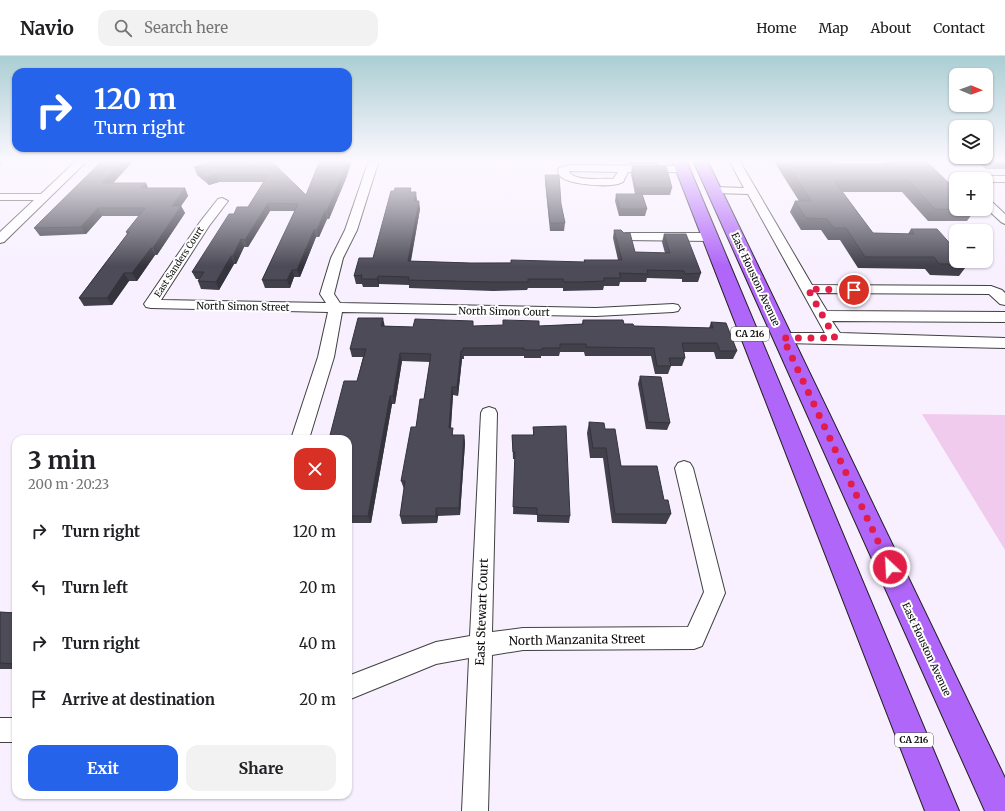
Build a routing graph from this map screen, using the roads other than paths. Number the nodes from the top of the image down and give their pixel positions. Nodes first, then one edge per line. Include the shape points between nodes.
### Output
1 (362, 195) edge
2 (698, 195) edge
3 (716, 195) edge
4 (753, 195) edge
5 (0, 197) edge
6 (45, 197) joint
7 (222, 201) dead end
8 (993, 209) edge
9 (1005, 220) edge
10 (626, 237) edge
11 (710, 237) junction
12 (0, 239) edge
13 (808, 289) junction
14 (1005, 301) edge
15 (151, 304) joint
16 (336, 307) junction
17 (673, 308) dead end
18 (823, 316) junction
19 (1005, 317) edge
20 (783, 338) junction
21 (835, 338) junction
22 (1005, 343) edge
23 (489, 413) dead end
24 (301, 435) edge
25 (684, 468) dead end
26 (481, 645) junction
27 (352, 686) edge
28 (0, 730) edge
29 (12, 730) edge
30 (475, 811) edge
31 (942, 811) edge
32 (1003, 811) edge

1 - 16 street via 351,230 337,258 326,294
2 - 11 main road, CA 216
3 - 20 main road, East Houston Avenue / CA 216
4 - 13 street
5 - 6 street
6 - 12 street
7 - 15 street, East Sanders Court
8 - 9 street
10 - 11 street
11 - 31 main road, CA 216
13 - 14 street via 991,290
13 - 18 street
15 - 16 street, North Simon Street
16 - 17 street, North Simon Court via 596,312
16 - 24 street via 326,357
18 - 19 street
18 - 21 street
20 - 21 street
20 - 32 main road, East Houston Avenue / CA 216
21 - 22 street
23 - 26 street, East Stewart Court
25 - 26 street, North Manzanita Street via 715,593 694,638 523,640
26 - 27 street, North Manzanita Street via 436,653
26 - 30 street, East Stewart Court
28 - 29 street

